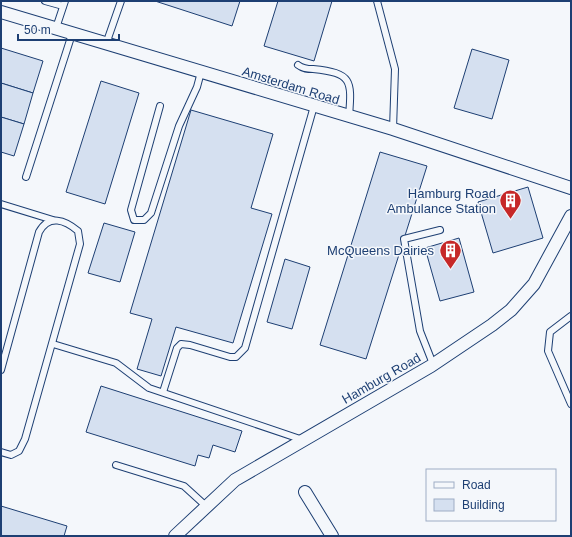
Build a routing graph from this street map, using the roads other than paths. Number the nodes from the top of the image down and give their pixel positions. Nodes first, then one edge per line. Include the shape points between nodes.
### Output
1 (45, 1) edge
2 (121, 1) edge
3 (377, 1) edge
4 (64, 4) edge
5 (1, 12) edge
6 (56, 28) junction
7 (72, 34) junction
8 (106, 44) junction
9 (298, 65) dead end
10 (200, 72) junction
11 (160, 106) dead end
12 (314, 106) junction
13 (349, 116) junction
14 (393, 129) junction
15 (26, 177) dead end
16 (571, 188) edge
17 (1, 204) edge
18 (571, 216) edge
19 (55, 220) junction
20 (440, 230) dead end
21 (571, 316) edge
22 (53, 344) junction
23 (433, 364) junction
24 (1, 370) edge
25 (163, 392) junction
26 (571, 404) edge
27 (303, 440) junction
28 (1, 452) edge
29 (116, 465) dead end
30 (306, 492) dead end
31 (206, 506) junction
32 (175, 536) edge
33 (332, 536) edge

1 - 4 lane
2 - 8 lane
3 - 14 lane via 395,69
4 - 6 lane
5 - 6 street, Amsterdam Road
6 - 7 street, Amsterdam Road
7 - 8 street, Amsterdam Road
7 - 15 lane
8 - 10 street, Amsterdam Road
9 - 13 lane via 305,69 334,71 348,80 351,88
10 - 11 lane via 197,87 179,126 151,212 144,220 134,220 131,210
10 - 12 street, Amsterdam Road
12 - 13 street, Amsterdam Road
12 - 25 lane via 244,348 236,357 230,357 181,344 177,348
13 - 14 street, Amsterdam Road
14 - 16 street, Amsterdam Road
17 - 19 lane
18 - 23 street, Hamburg Road via 534,284 520,300 492,325
19 - 22 lane via 70,224 78,231 80,244
19 - 24 lane via 48,222 39,232
20 - 23 lane via 404,239 420,331
21 - 26 lane via 550,332 548,351
22 - 25 lane via 116,363 149,388
22 - 28 lane via 25,439 19,451 11,454
23 - 27 street, Hamburg Road
25 - 27 lane
27 - 31 street, Hamburg Road via 235,480
29 - 31 lane via 184,486
30 - 33 street
31 - 32 street, Hamburg Road

